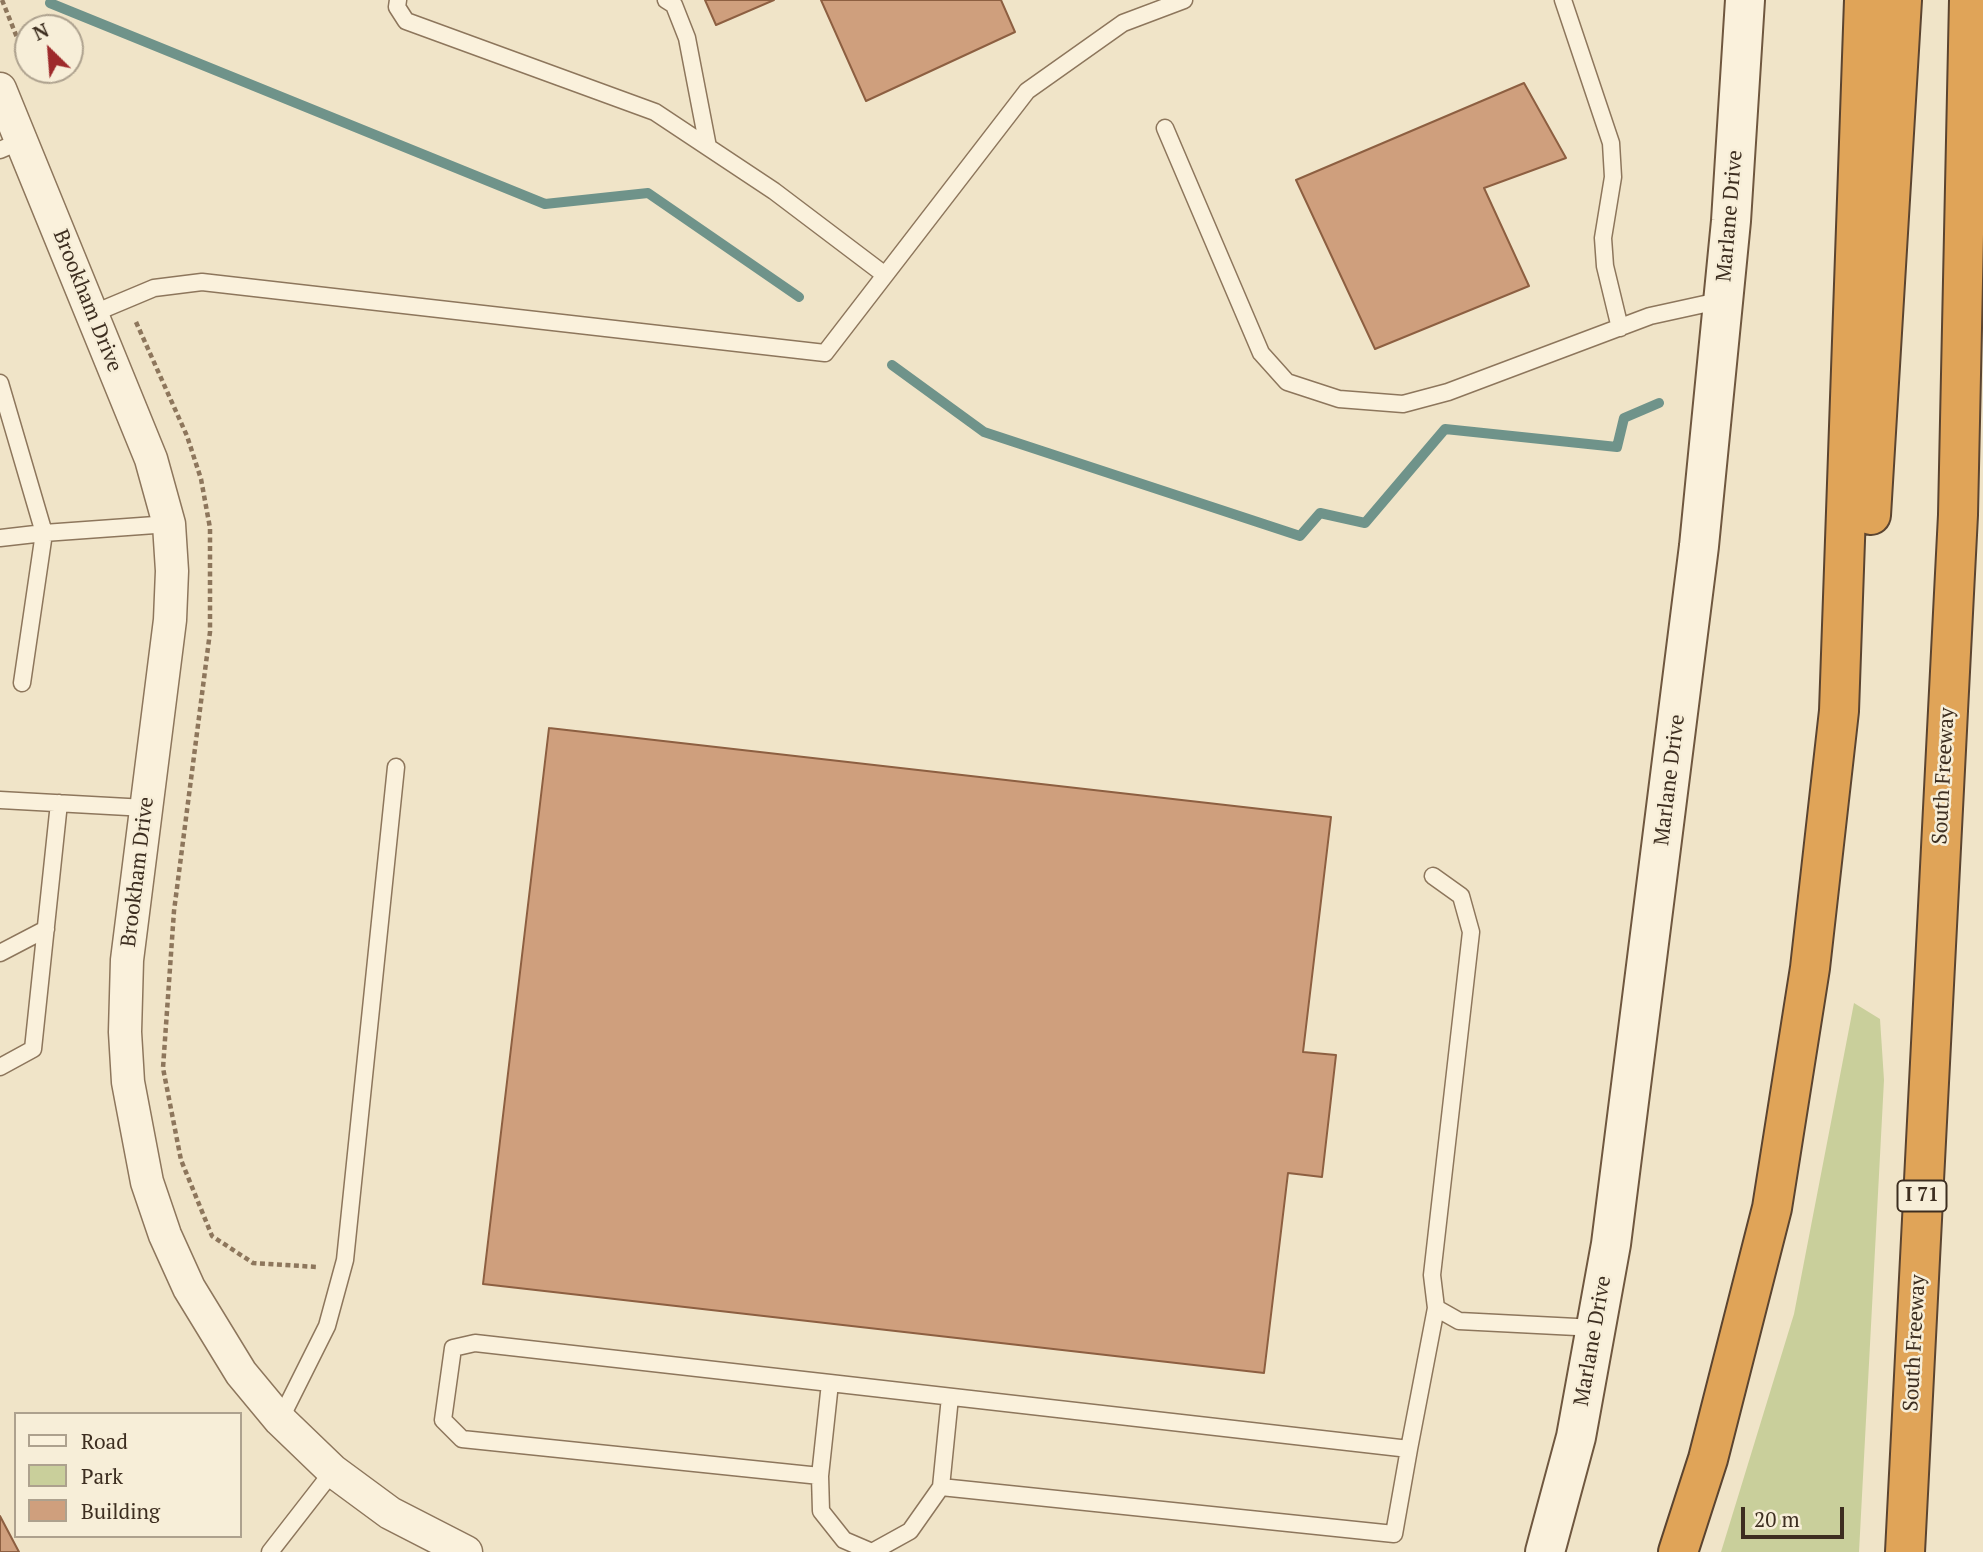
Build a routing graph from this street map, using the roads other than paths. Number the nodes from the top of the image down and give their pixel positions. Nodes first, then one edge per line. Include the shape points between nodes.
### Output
1 (398, 0) edge
2 (666, 0) edge
3 (1184, 0) edge
4 (1563, 0) edge
5 (1745, 0) edge
6 (1864, 0) edge
7 (1902, 0) edge
8 (1969, 0) edge
9 (0, 89) edge
10 (1165, 128) dead end
11 (11, 145) edge
12 (708, 147) junction
13 (885, 275) junction
14 (1723, 300) junction
15 (92, 314) junction
16 (1620, 328) junction
17 (0, 383) edge
18 (169, 524) junction
19 (44, 533) junction
20 (0, 538) edge
21 (22, 683) dead end
22 (1839, 711) junction
23 (396, 767) dead end
24 (0, 800) edge
25 (59, 803) junction
26 (146, 808) junction
27 (1433, 876) dead end
28 (46, 929) junction
29 (0, 953) edge
30 (0, 1067) edge
31 (1436, 1308) junction
32 (1596, 1328) junction
33 (830, 1383) junction
34 (950, 1397) junction
35 (280, 1420) junction
36 (1409, 1449) junction
37 (333, 1471) junction
38 (820, 1476) junction
39 (941, 1487) junction
40 (270, 1552) edge
41 (466, 1552) edge
42 (1545, 1552) edge
43 (1678, 1552) edge
44 (1905, 1552) edge

1 - 12 lane via 406,21 615,95 655,112
2 - 12 lane via 674,5 687,38
3 - 13 lane via 1124,23 1027,91
4 - 16 lane via 1611,143 1613,177 1604,238 1605,266
5 - 14 street, Marlane Drive
6 - 22 highway
7 - 22 highway via 1866,613
8 - 44 highway, South Freeway / I 71 via 1958,515
9 - 11 street, Brookham Drive
10 - 16 lane via 1261,353 1287,382 1339,399 1403,404
11 - 15 street, Brookham Drive
12 - 13 lane
13 - 15 lane via 825,353 202,282 154,288
14 - 16 lane via 1650,316
14 - 32 street, Marlane Drive via 1699,546 1611,1244
15 - 18 street, Brookham Drive via 151,458
17 - 19 lane
18 - 19 lane
18 - 26 street, Brookham Drive via 170,620
19 - 20 lane
19 - 21 lane
22 - 43 highway via 1810,968 1772,1208 1708,1459
23 - 35 lane via 345,1260 327,1326
24 - 25 lane
25 - 26 lane
25 - 28 lane
26 - 35 street, Brookham Drive via 127,960 125,1032 135,1128 165,1236 189,1288 241,1373
27 - 31 lane via 1461,896 1471,932 1432,1275
28 - 29 lane
28 - 30 lane via 33,1049
31 - 32 lane via 1459,1321
31 - 36 lane
32 - 42 street, Marlane Drive via 1576,1437
33 - 34 lane
33 - 38 lane
33 - 38 lane via 475,1343 453,1348 443,1420 462,1439
34 - 36 lane
34 - 39 lane
35 - 37 street, Brookham Drive
36 - 39 lane via 1394,1534
37 - 40 lane
37 - 41 street, Brookham Drive via 390,1513
38 - 39 lane via 821,1511 844,1539 873,1552 910,1531

